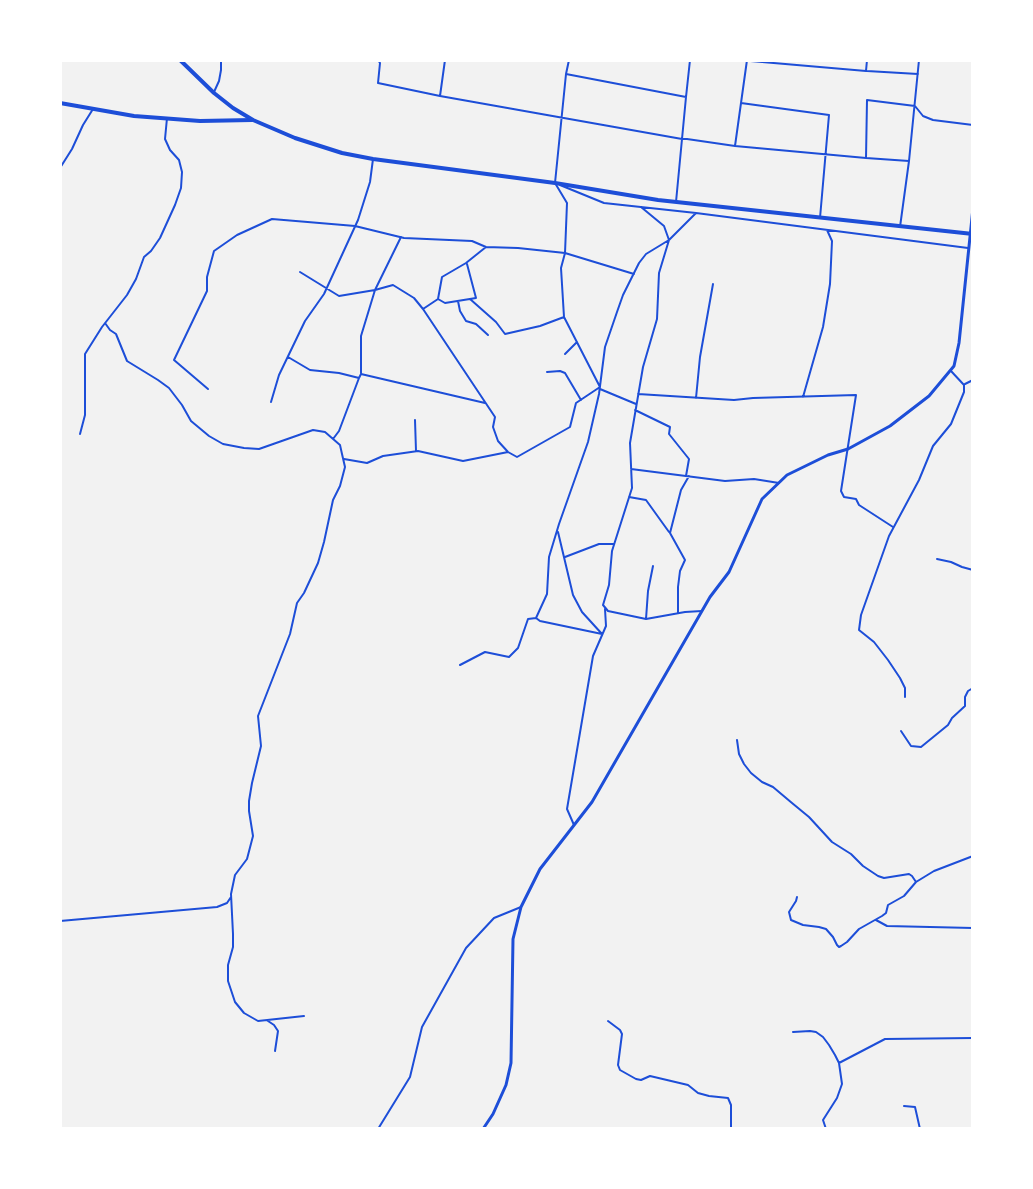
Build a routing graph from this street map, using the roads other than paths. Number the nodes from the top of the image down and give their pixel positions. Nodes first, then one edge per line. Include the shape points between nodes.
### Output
1 (180, 60) edge
2 (221, 60) edge
3 (378, 60) edge
4 (445, 60) edge
5 (569, 60) edge
6 (690, 60) edge
7 (739, 60) edge
8 (747, 60) edge
9 (867, 60) edge
10 (919, 60) edge
11 (866, 71) junction
12 (566, 74) junction
13 (918, 74) junction
14 (214, 93) junction
15 (440, 96) junction
16 (686, 97) junction
17 (60, 103) edge
18 (741, 103) junction
19 (915, 105) junction
20 (93, 109) junction
21 (561, 117) junction
22 (167, 118) junction
23 (253, 120) junction
24 (973, 124) edge
25 (682, 140) junction
26 (735, 146) junction
27 (826, 154) junction
28 (866, 158) junction
29 (374, 159) junction
30 (909, 160) junction
31 (60, 168) edge
32 (555, 183) junction
33 (676, 202) junction
34 (641, 207) junction
35 (973, 208) edge
36 (696, 213) junction
37 (820, 218) junction
38 (355, 226) junction
39 (900, 227) junction
40 (826, 229) junction
41 (972, 234) edge
42 (400, 237) junction
43 (669, 240) junction
44 (486, 247) junction
45 (970, 248) junction
46 (564, 253) junction
47 (466, 263) junction
48 (300, 272) dead end
49 (634, 274) junction
50 (712, 284) dead end
51 (327, 288) junction
52 (375, 290) junction
53 (438, 299) junction
54 (470, 299) junction
55 (458, 301) junction
56 (423, 309) junction
57 (564, 317) junction
58 (105, 323) junction
59 (488, 335) dead end
60 (577, 342) junction
61 (566, 354) dead end
62 (288, 357) junction
63 (950, 370) junction
64 (547, 372) dead end
65 (361, 374) junction
66 (359, 378) junction
67 (973, 380) edge
68 (964, 385) junction
69 (600, 388) junction
70 (208, 389) dead end
71 (638, 394) junction
72 (803, 397) junction
73 (696, 398) junction
74 (581, 400) junction
75 (271, 402) dead end
76 (485, 403) junction
77 (636, 404) junction
78 (635, 410) junction
79 (415, 420) dead end
80 (80, 434) dead end
81 (333, 439) junction
82 (848, 449) junction
83 (416, 451) junction
84 (508, 452) junction
85 (343, 459) junction
86 (631, 469) junction
87 (687, 476) junction
88 (779, 483) junction
89 (629, 497) junction
90 (893, 527) junction
91 (557, 529) junction
92 (670, 534) junction
93 (614, 544) junction
94 (565, 557) junction
95 (937, 559) dead end
96 (653, 566) dead end
97 (973, 570) edge
98 (605, 607) junction
99 (702, 611) junction
100 (678, 613) junction
101 (536, 618) junction
102 (646, 619) junction
103 (602, 634) junction
104 (460, 665) dead end
105 (973, 688) edge
106 (905, 697) dead end
107 (902, 730) dead end
108 (737, 740) dead end
109 (574, 825) junction
110 (973, 856) edge
111 (916, 882) junction
112 (231, 897) junction
113 (797, 897) dead end
114 (521, 907) junction
115 (876, 920) junction
116 (60, 921) edge
117 (973, 928) edge
118 (304, 1016) dead end
119 (268, 1021) junction
120 (608, 1021) dead end
121 (793, 1032) dead end
122 (973, 1038) edge
123 (275, 1051) dead end
124 (839, 1063) junction
125 (904, 1106) dead end
126 (378, 1129) edge
127 (483, 1129) edge
128 (731, 1129) edge
129 (826, 1129) edge
130 (920, 1129) edge

1 - 14 main road
2 - 14 street
3 - 15 street via 378,83
4 - 15 street
5 - 12 street
6 - 16 street
7 - 8 street
8 - 11 street
8 - 18 street
9 - 11 street
10 - 13 street
11 - 13 street
12 - 16 street
12 - 21 street
13 - 19 street
14 - 23 main road
15 - 21 street
16 - 25 street
17 - 20 main road
18 - 26 street
18 - 27 street via 829,115
19 - 24 street via 923,116 933,120
19 - 28 street via 867,100
19 - 30 street
20 - 22 main road
20 - 31 street
21 - 25 street
21 - 32 street
22 - 23 main road
22 - 58 street via 165,139 182,172 181,188 160,238 144,257 132,287
23 - 29 main road via 318,146
25 - 26 street
25 - 33 street
26 - 27 street
27 - 28 street
27 - 37 street
28 - 30 street
29 - 32 main road
29 - 38 street
30 - 39 street
32 - 33 main road
32 - 34 street via 604,203
32 - 46 street via 567,203
33 - 37 main road
34 - 36 street
34 - 43 street via 664,226
35 - 41 street
36 - 40 street
36 - 43 street
37 - 39 main road
38 - 42 street
38 - 51 street
38 - 70 street via 272,219 214,251 207,291 174,360
39 - 41 main road
40 - 45 street
40 - 72 street via 832,241 830,284 823,327
41 - 45 street
42 - 44 street via 472,241
42 - 52 street
43 - 49 street via 646,254
43 - 71 street via 659,273 657,319
44 - 46 street
44 - 47 street
45 - 63 street via 959,343
46 - 49 street
46 - 57 street
47 - 53 street via 442,277
47 - 54 street via 476,298
48 - 51 street
49 - 69 street via 605,347
50 - 73 street
51 - 52 street via 339,296
51 - 62 street
52 - 56 street via 393,285
52 - 65 street via 361,336
53 - 55 street via 445,303
53 - 56 street
54 - 55 street
54 - 57 street via 505,333
55 - 59 street via 466,321
56 - 76 street
57 - 60 street
58 - 80 street via 85,354 86,415
58 - 81 street via 116,334 127,361 169,388 190,421 223,444 259,449 313,430 325,432
60 - 61 street
60 - 69 street
62 - 66 street via 310,370
62 - 75 street
63 - 68 street
63 - 82 street via 929,396 890,426
64 - 74 street via 565,373
65 - 66 street
65 - 76 street
66 - 81 street
67 - 68 street
68 - 90 street via 951,424 933,446
69 - 74 street
69 - 77 street
69 - 91 street via 588,442
71 - 73 street
71 - 77 street
72 - 73 street
72 - 82 street via 856,395
74 - 84 street via 576,403 570,428 517,457
76 - 84 street via 495,417 493,427 498,441
77 - 78 street
78 - 86 street
78 - 87 street via 670,427 669,434 689,459
79 - 83 street
81 - 85 street via 340,445
82 - 88 street via 828,454
82 - 90 street via 841,491 844,497 856,499 859,506
83 - 84 street via 463,462
83 - 85 street via 367,463
85 - 112 street via 345,467 318,563 297,603 290,634 258,716 261,746 249,801 254,837 247,859 235,875
86 - 87 street
86 - 89 street
87 - 88 street
87 - 92 street
88 - 99 street via 762,499 729,572
89 - 92 street via 646,500
89 - 93 street
90 - 106 street via 859,630 888,660 905,688
91 - 94 street
91 - 101 street via 549,557 547,594
92 - 100 street via 686,560 680,571
93 - 94 street via 599,544
93 - 98 street
94 - 103 street via 573,595
95 - 97 street
96 - 102 street
98 - 102 street
98 - 103 street via 606,626
99 - 100 street
99 - 109 street via 592,802
100 - 102 street
101 - 103 street
101 - 104 street via 528,619 518,648 509,657 485,652
103 - 109 street via 593,656 567,809
105 - 107 street via 965,697 966,706 921,747 911,746
108 - 111 street via 739,754 751,773 809,817 832,842 878,876 909,874
109 - 114 street via 540,869
110 - 111 street
111 - 115 street
112 - 116 street via 217,907
112 - 119 street via 233,947 228,981 235,1002 244,1013 258,1021
113 - 115 street via 789,912 791,920 826,929 839,947
114 - 126 street via 494,918 466,948 422,1028 410,1077
114 - 127 street via 513,939 511,1063 500,1100
115 - 117 street via 887,926
118 - 119 street
119 - 123 street via 278,1031
120 - 128 street via 622,1034 620,1070 636,1079 650,1076 688,1085 698,1093 728,1098
121 - 124 street via 816,1032
122 - 124 street via 885,1039
124 - 129 street via 842,1084 823,1120
125 - 130 street via 915,1107

